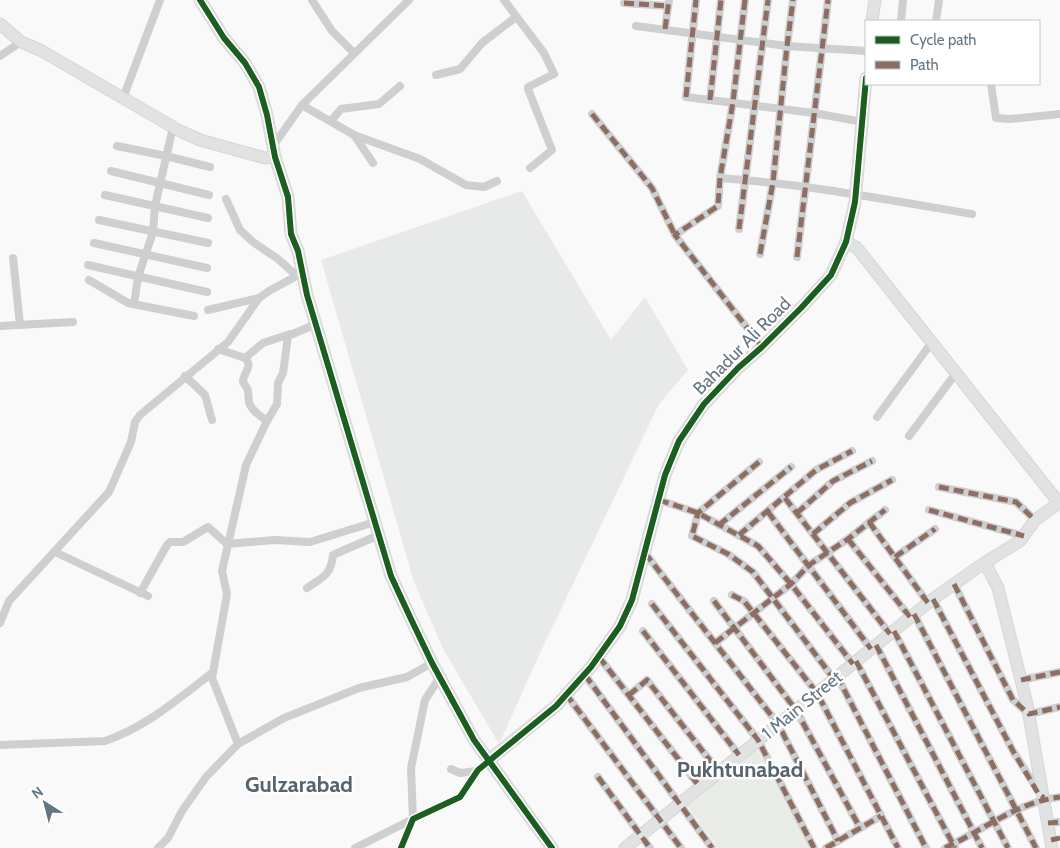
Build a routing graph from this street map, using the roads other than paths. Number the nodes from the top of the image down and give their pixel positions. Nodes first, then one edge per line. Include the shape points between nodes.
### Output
1 (160, 0) edge
2 (200, 0) edge
3 (312, 0) edge
4 (409, 0) edge
5 (504, 0) edge
6 (696, 0) edge
7 (721, 0) edge
8 (745, 0) edge
9 (768, 0) edge
10 (793, 0) edge
11 (828, 0) edge
12 (875, 0) edge
13 (903, 0) edge
14 (939, 0) edge
15 (624, 3) dead end
16 (656, 3) edge
17 (668, 3) edge
18 (516, 17) junction
19 (872, 20) edge
20 (901, 20) edge
21 (936, 20) edge
22 (0, 24) edge
23 (636, 26) dead end
24 (665, 29) junction
25 (692, 33) junction
26 (717, 36) junction
27 (740, 40) junction
28 (21, 42) junction
29 (763, 42) junction
30 (787, 46) junction
31 (822, 48) junction
32 (865, 51) edge
33 (354, 53) junction
34 (0, 56) edge
35 (436, 75) dead end
36 (866, 85) edge
37 (991, 85) edge
38 (400, 86) dead end
39 (123, 98) junction
40 (710, 100) junction
41 (733, 102) junction
42 (302, 105) junction
43 (754, 105) junction
44 (781, 109) junction
45 (814, 113) junction
46 (592, 114) dead end
47 (1060, 114) edge
48 (330, 121) junction
49 (863, 122) junction
50 (173, 127) junction
51 (354, 135) junction
52 (117, 146) dead end
53 (274, 152) junction
54 (166, 156) junction
55 (373, 163) dead end
56 (210, 167) dead end
57 (530, 168) dead end
58 (111, 171) dead end
59 (720, 178) junction
60 (745, 180) junction
61 (497, 181) dead end
62 (773, 182) junction
63 (160, 184) junction
64 (806, 187) junction
65 (856, 194) junction
66 (105, 195) dead end
67 (209, 195) dead end
68 (226, 199) dead end
69 (155, 206) junction
70 (972, 214) dead end
71 (208, 218) dead end
72 (99, 220) dead end
73 (739, 229) dead end
74 (153, 232) junction
75 (675, 235) junction
76 (846, 242) junction
77 (94, 243) dead end
78 (208, 243) dead end
79 (145, 254) junction
80 (760, 254) dead end
81 (797, 257) dead end
82 (13, 258) dead end
83 (88, 265) dead end
84 (207, 268) dead end
85 (300, 275) junction
86 (138, 277) junction
87 (89, 280) dead end
88 (207, 292) dead end
89 (260, 298) junction
90 (134, 304) junction
91 (208, 310) dead end
92 (194, 316) dead end
93 (73, 322) dead end
94 (316, 324) junction
95 (20, 325) junction
96 (0, 326) edge
97 (290, 334) junction
98 (932, 342) junction
99 (762, 347) junction
100 (218, 349) junction
101 (245, 358) junction
102 (956, 373) junction
103 (185, 376) junction
104 (877, 416) dead end
105 (212, 420) dead end
106 (267, 421) junction
107 (909, 436) dead end
108 (852, 450) dead end
109 (872, 461) dead end
110 (759, 462) dead end
111 (791, 467) dead end
112 (892, 480) dead end
113 (939, 487) dead end
114 (785, 498) junction
115 (659, 500) junction
116 (1060, 503) edge
117 (885, 510) dead end
118 (929, 510) dead end
119 (768, 512) junction
120 (698, 513) junction
121 (796, 513) junction
122 (1036, 520) junction
123 (376, 522) junction
124 (869, 522) junction
125 (720, 524) junction
126 (935, 528) dead end
127 (813, 534) junction
128 (379, 536) junction
129 (739, 536) junction
130 (1024, 536) junction
131 (848, 539) junction
132 (227, 544) junction
133 (56, 552) junction
134 (645, 553) junction
135 (828, 553) junction
136 (895, 557) junction
137 (985, 563) junction
138 (809, 565) junction
139 (791, 584) junction
140 (954, 584) junction
141 (307, 588) dead end
142 (732, 595) dead end
143 (773, 598) junction
144 (714, 601) dead end
145 (931, 601) junction
146 (652, 604) dead end
147 (753, 614) junction
148 (912, 616) junction
149 (0, 623) edge
150 (735, 628) junction
151 (643, 631) dead end
152 (892, 632) junction
153 (715, 643) junction
154 (873, 647) junction
155 (599, 657) junction
156 (432, 663) junction
157 (854, 663) junction
158 (1060, 672) edge
159 (212, 674) junction
160 (585, 675) junction
161 (440, 677) junction
162 (836, 678) junction
163 (1021, 680) junction
164 (817, 693) junction
165 (566, 694) junction
166 (629, 695) junction
167 (1060, 707) edge
168 (796, 710) junction
169 (1029, 714) junction
170 (778, 724) junction
171 (758, 740) junction
172 (238, 744) junction
173 (0, 745) edge
174 (739, 756) junction
175 (489, 760) junction
176 (451, 769) dead end
177 (477, 771) junction
178 (719, 772) junction
179 (598, 777) dead end
180 (700, 787) junction
181 (1060, 796) edge
182 (1044, 798) junction
183 (680, 804) junction
184 (1015, 810) junction
185 (881, 816) junction
186 (413, 819) junction
187 (660, 820) junction
188 (994, 821) junction
189 (1054, 822) edge
190 (860, 828) junction
191 (974, 832) junction
192 (640, 836) junction
193 (838, 841) junction
194 (1054, 842) edge
195 (951, 847) edge
196 (158, 848) edge
197 (355, 848) edge
198 (401, 848) edge
199 (552, 848) edge
200 (625, 848) edge
201 (650, 848) edge
202 (681, 848) edge
203 (712, 848) edge
204 (814, 848) edge
205 (826, 848) edge
206 (898, 848) edge
207 (926, 848) edge
208 (982, 848) edge
209 (1008, 848) edge
210 (1036, 848) edge

1 - 39 street
2 - 53 street via 259,87
3 - 33 street via 332,31
4 - 33 street
5 - 18 street
6 - 25 street
7 - 26 street
8 - 27 street
9 - 29 street
10 - 30 street
11 - 31 street
12 - 19 street
13 - 20 street
14 - 21 street
15 - 16 street
16 - 17 street
17 - 24 street
18 - 35 street via 482,43 460,69
18 - 57 street via 544,53 554,74 528,87 552,150
22 - 28 street
23 - 24 street
24 - 25 street
25 - 26 street
25 - 40 street via 686,97
26 - 27 street
26 - 40 street
27 - 29 street
27 - 41 street
28 - 34 street
28 - 39 street
29 - 30 street
29 - 43 street
30 - 31 street
30 - 44 street
31 - 32 street
31 - 45 street
33 - 42 street
36 - 49 street, Bahadur Ali Road
37 - 47 street via 996,118
38 - 48 street via 379,104 341,109
39 - 50 street
40 - 41 street
41 - 43 street
41 - 59 street
42 - 48 street
42 - 53 street
43 - 44 street
43 - 60 street
44 - 45 street
44 - 62 street
45 - 49 street
45 - 64 street
46 - 75 street via 652,188
48 - 51 street
49 - 65 street, Bahadur Ali Road
50 - 53 street via 200,140 265,158
50 - 54 street
51 - 55 street
51 - 61 street via 420,159 466,185 484,187
52 - 54 street
53 - 85 street via 288,197 291,234 298,251
54 - 56 street
54 - 63 street
58 - 63 street
59 - 60 street
59 - 75 street via 718,206
60 - 62 street
60 - 73 street
62 - 64 street
62 - 80 street
63 - 67 street
63 - 69 street
64 - 65 street
64 - 81 street
65 - 70 street
65 - 76 street, Bahadur Ali Road
66 - 69 street
68 - 85 street via 240,230
69 - 71 street
69 - 74 street
72 - 74 street
74 - 78 street
74 - 79 street
75 - 99 street
76 - 98 street via 856,248
76 - 99 street, Bahadur Ali Road via 831,275
77 - 79 street
79 - 84 street
79 - 86 street
82 - 95 street
83 - 86 street
85 - 89 street
85 - 94 street
86 - 88 street
86 - 90 street
87 - 90 street
89 - 91 street
89 - 100 street via 232,338
90 - 92 street
93 - 95 street
94 - 97 street
94 - 123 street
95 - 96 street
97 - 101 street via 263,343
97 - 106 street via 284,373 278,380 277,404
98 - 102 street
98 - 104 street
99 - 115 street, Bahadur Ali Road via 704,404 679,441
100 - 101 street
100 - 103 street
101 - 106 street via 249,367 242,380 249,393 249,402
102 - 107 street
102 - 116 street
103 - 105 street via 204,395
103 - 133 street via 140,415 109,492
106 - 132 street via 246,465
108 - 114 street via 816,470
109 - 121 street via 833,481
110 - 120 street
111 - 125 street
112 - 127 street via 850,503
113 - 122 street via 1016,502
114 - 119 street
114 - 121 street
115 - 120 street
115 - 134 street, Bahadur Ali Road
116 - 122 street, 1 Main Street
117 - 124 street
118 - 130 street
119 - 129 street
119 - 138 street
120 - 125 street
120 - 143 street via 692,536 728,554 753,572
121 - 127 street
122 - 130 street, 1 Main Street
123 - 128 street
123 - 132 street via 310,542 275,540
124 - 131 street
124 - 136 street
125 - 129 street
126 - 136 street
127 - 135 street
128 - 141 street via 333,555 333,565 328,573
128 - 156 street via 392,576
129 - 139 street via 758,546
130 - 137 street, 1 Main Street
131 - 135 street
131 - 148 street
132 - 133 street via 208,526 182,542 170,542 144,594
132 - 159 street via 222,571 227,594
133 - 149 street via 10,601
134 - 153 street
134 - 155 street, Bahadur Ali Road via 632,600 620,626
135 - 138 street
135 - 152 street
136 - 145 street
137 - 140 street, 1 Main Street
137 - 163 street via 998,588
138 - 139 street
138 - 154 street
139 - 143 street
139 - 157 street
140 - 145 street, 1 Main Street
140 - 169 street via 1013,700
142 - 147 street via 744,601
143 - 147 street
143 - 162 street
144 - 150 street
145 - 148 street, 1 Main Street
145 - 182 street via 1013,751
146 - 171 street
147 - 150 street
147 - 164 street
148 - 152 street, 1 Main Street
148 - 184 street
150 - 153 street
150 - 168 street
151 - 174 street
152 - 154 street, 1 Main Street
152 - 188 street
153 - 170 street
154 - 157 street, 1 Main Street
154 - 191 street
155 - 160 street, Bahadur Ali Road
155 - 166 street
156 - 161 street
156 - 172 street via 407,677 359,688 284,718
157 - 162 street, 1 Main Street
157 - 195 street
158 - 163 street
159 - 172 street via 212,682
159 - 173 street via 154,717 120,736 105,741
160 - 165 street, Bahadur Ali Road
160 - 183 street
161 - 175 street via 474,740
161 - 186 street via 425,700 411,768
162 - 164 street, 1 Main Street
162 - 207 street
163 - 169 street
164 - 168 street, 1 Main Street
164 - 185 street
165 - 175 street, Bahadur Ali Road via 556,706
165 - 187 street
166 - 178 street via 647,680
166 - 180 street
167 - 169 street
168 - 170 street, 1 Main Street
168 - 190 street
169 - 182 street
170 - 171 street, 1 Main Street
170 - 193 street
171 - 174 street, 1 Main Street
171 - 204 street
172 - 196 street via 206,777 168,838
174 - 178 street, 1 Main Street
175 - 177 street
175 - 199 street
176 - 177 street via 460,773
177 - 186 street via 460,797
178 - 180 street, 1 Main Street
179 - 192 street
180 - 183 street, 1 Main Street
181 - 182 street
182 - 184 street
182 - 189 street
183 - 187 street, 1 Main Street
183 - 203 street
184 - 188 street
184 - 210 street
185 - 190 street
185 - 206 street
186 - 197 street
186 - 198 street
187 - 192 street, 1 Main Street
187 - 202 street
188 - 191 street
188 - 209 street
189 - 194 street
190 - 193 street
191 - 195 street
191 - 208 street
192 - 200 street, 1 Main Street
192 - 201 street
193 - 205 street

